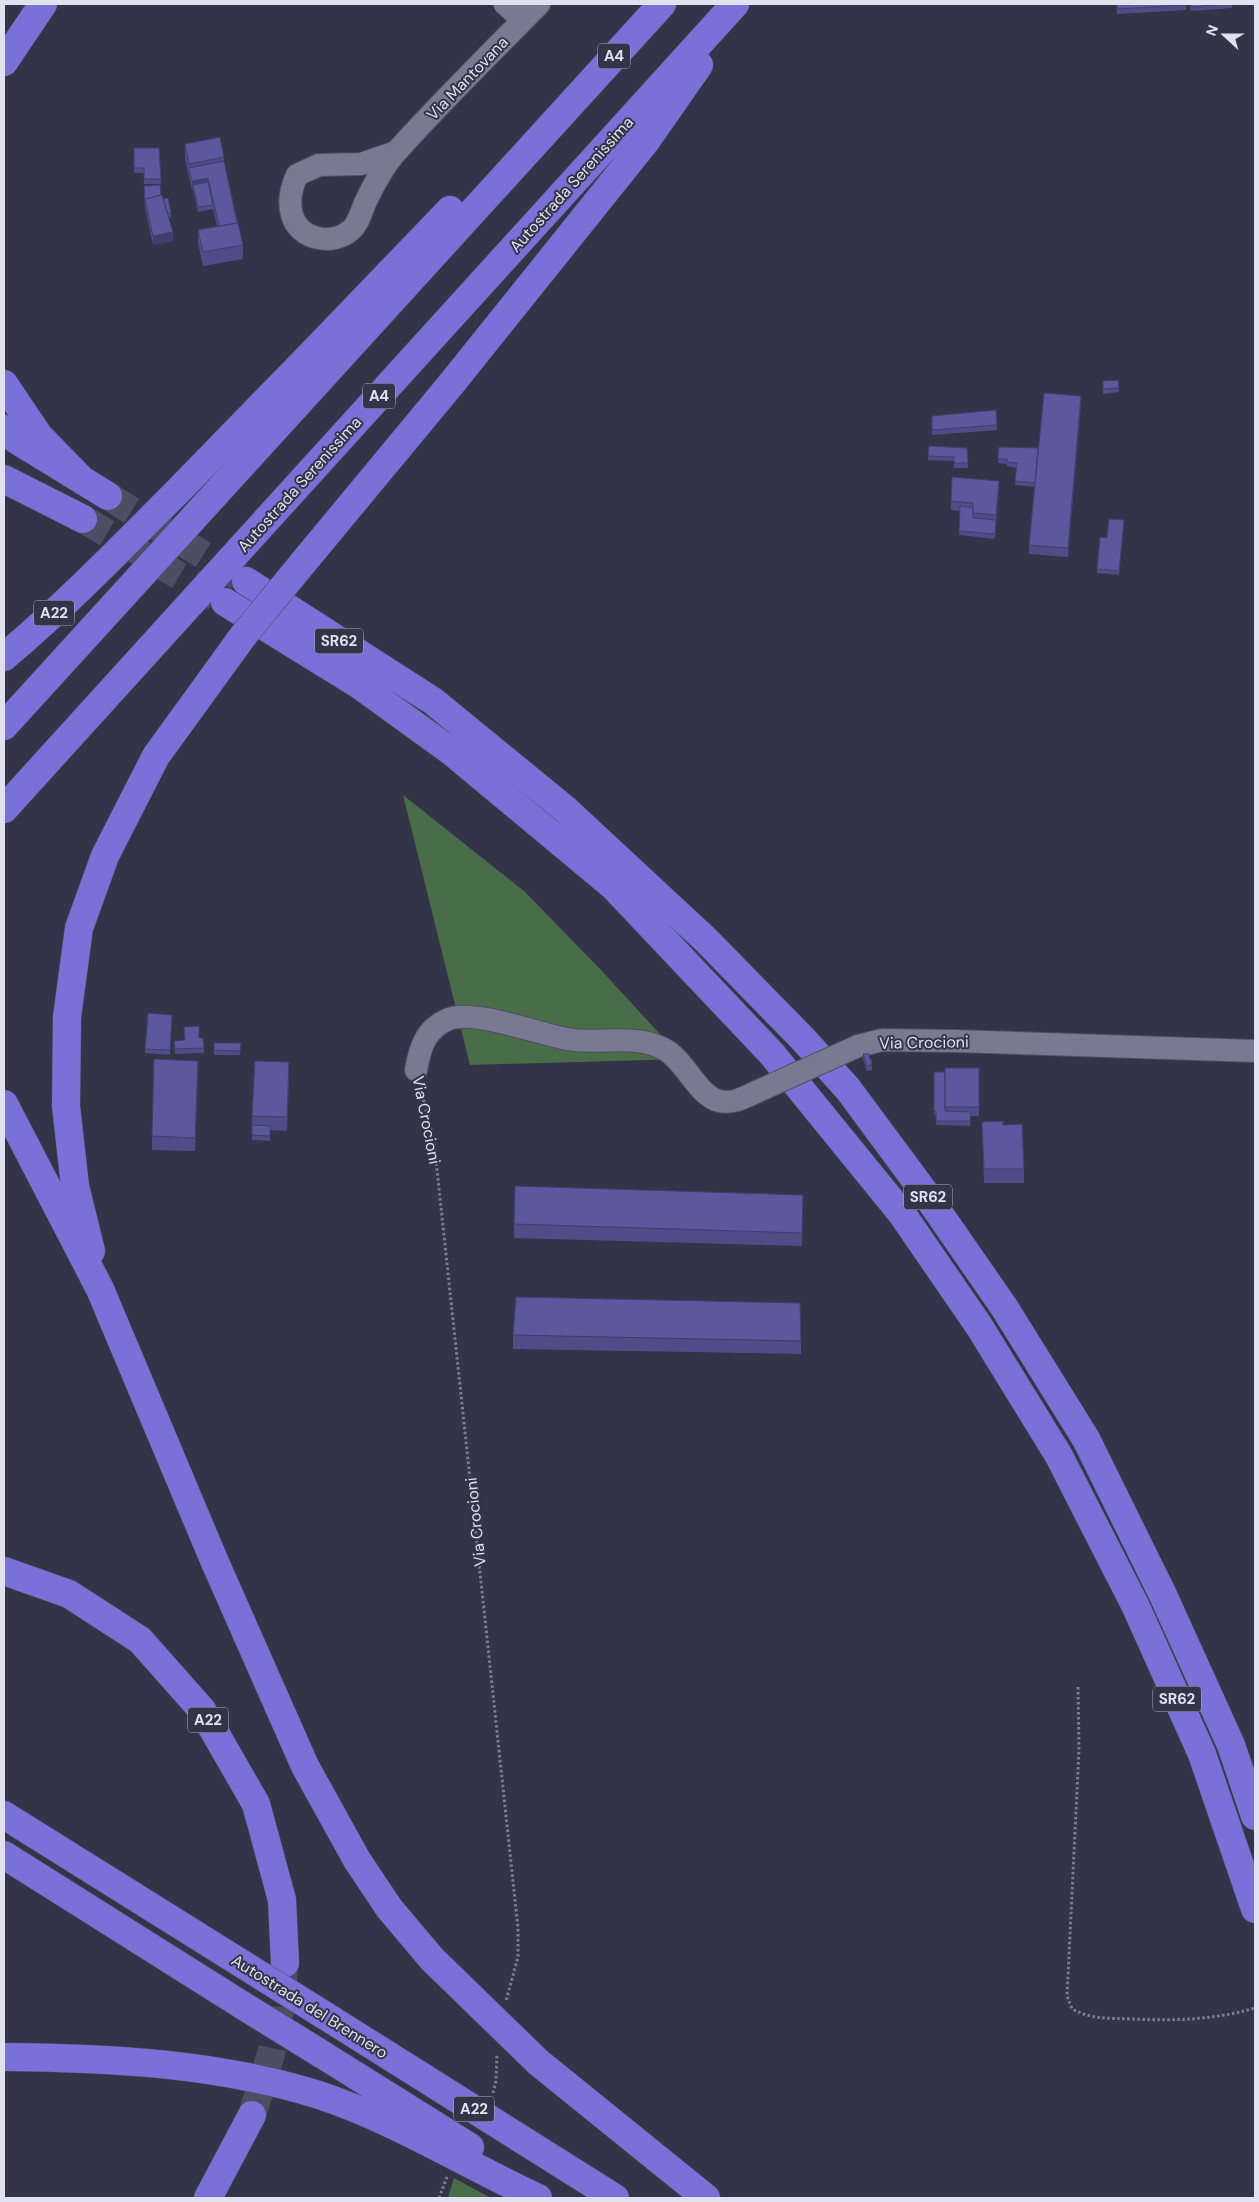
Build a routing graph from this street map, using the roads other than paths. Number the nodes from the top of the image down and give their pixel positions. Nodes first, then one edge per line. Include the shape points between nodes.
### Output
1 (43, 4) edge
2 (505, 4) edge
3 (539, 4) edge
4 (662, 4) edge
5 (735, 4) edge
6 (742, 4) edge
7 (523, 20) junction
8 (4, 62) edge
9 (566, 109) junction
10 (396, 152) junction
11 (4, 384) edge
12 (4, 430) edge
13 (4, 479) edge
14 (84, 481) junction
15 (108, 496) tunnel mouth
16 (83, 519) tunnel mouth
17 (102, 567) joint
18 (246, 581) tunnel mouth
19 (225, 602) tunnel mouth
20 (4, 657) edge
21 (4, 726) edge
22 (22, 789) junction
23 (4, 809) edge
24 (4, 814) edge
25 (1255, 1051) edge
26 (416, 1070) road end
27 (4, 1104) edge
28 (100, 1289) junction
29 (4, 1571) edge
30 (4, 1814) edge
31 (1255, 1816) edge
32 (4, 1855) edge
33 (1255, 1909) edge
34 (274, 1970) junction
35 (4, 2058) edge
36 (252, 2115) tunnel mouth
37 (208, 2198) edge
38 (538, 2198) edge
39 (552, 2198) edge
40 (615, 2198) edge
41 (706, 2198) edge

1 - 8 highway
2 - 7 street
3 - 7 street, Via Mantovana
4 - 9 highway, A4
5 - 22 highway, Autostrada Serenissima / A4
6 - 28 highway, bridge via 646,141 243,636 156,756 105,856 79,928 67,1017 66,1106 75,1186
7 - 10 street, Via Mantovana
9 - 17 highway, A4 via 454,205
9 - 21 highway, A4
10 - 10 street, Via Mantovana via 361,164 319,165 297,175 290,198 293,219 299,229 327,240 352,229
11 - 14 highway via 39,436
12 - 14 highway via 15,440
13 - 16 highway
14 - 15 highway
17 - 20 highway, A22
18 - 31 highway, SR62 via 433,701 565,809 706,940 848,1089 1004,1307 1086,1439 1163,1595 1231,1745
19 - 33 highway, SR62 via 358,684 452,752 613,886 772,1054 902,1214 979,1326 1059,1456 1132,1598 1202,1754
22 - 23 highway, Autostrada Serenissima / A4
22 - 24 highway
25 - 26 street, Via Crocioni, bridge via 882,1040 858,1046 730,1103 716,1100 704,1091 665,1049 642,1041 569,1040 476,1017 451,1018 437,1025 426,1035
27 - 28 highway
28 - 41 highway via 305,1766 357,1860 390,1908 432,1959 538,2062
29 - 34 highway, A22 via 69,1594 140,1640 202,1710 256,1804 282,1900
30 - 34 highway, Autostrada del Brennero / A22
32 - 39 highway, A22, bridge
34 - 40 highway, Autostrada del Brennero / A22, bridge via 332,2020
35 - 38 highway via 132,2061 252,2078 319,2095 392,2125
36 - 37 highway

